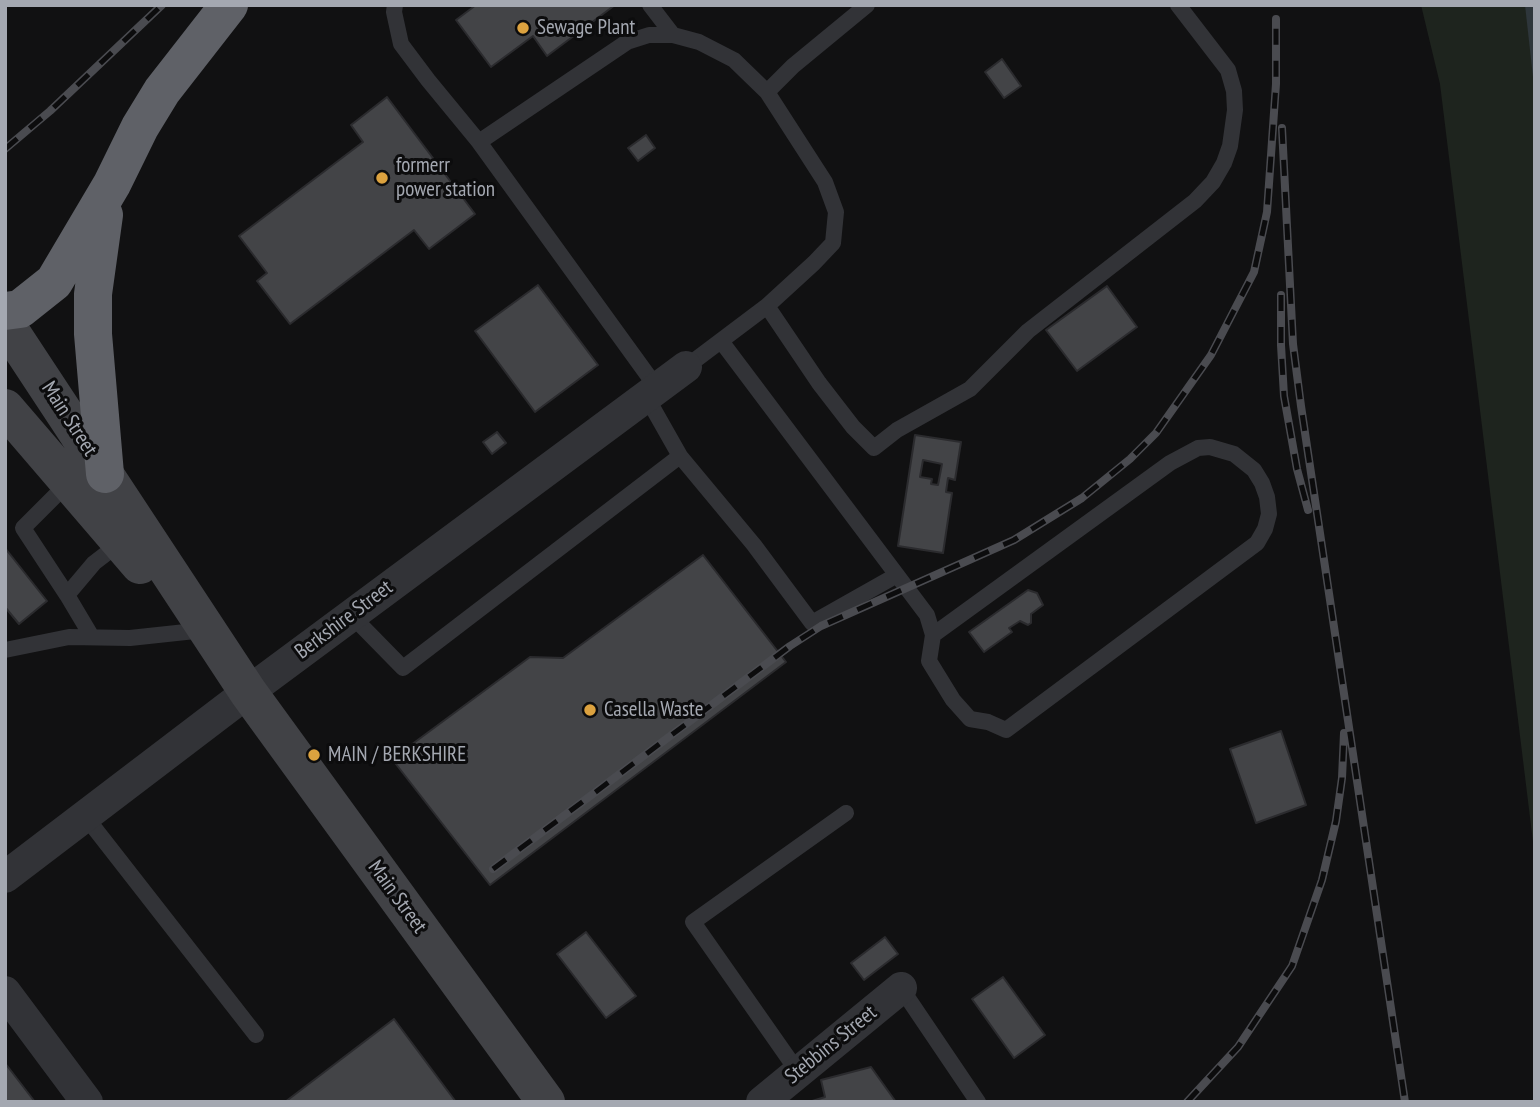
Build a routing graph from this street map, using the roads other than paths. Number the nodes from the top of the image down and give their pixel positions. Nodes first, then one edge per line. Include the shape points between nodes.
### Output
1 (229, 5) edge
2 (396, 5) edge
3 (650, 5) edge
4 (867, 5) edge
5 (1178, 5) edge
6 (673, 35) junction
7 (767, 92) junction
8 (479, 142) junction
9 (112, 184) junction
10 (767, 306) junction
11 (5, 311) edge
12 (5, 323) edge
13 (721, 341) junction
14 (686, 367) joint
15 (652, 392) junction
16 (5, 408) edge
17 (680, 456) junction
18 (87, 478) junction
19 (120, 542) junction
20 (897, 575) junction
21 (67, 595) junction
22 (351, 615) junction
23 (195, 631) junction
24 (933, 635) junction
25 (92, 637) junction
26 (5, 650) edge
27 (248, 692) junction
28 (846, 813) dead end
29 (85, 816) junction
30 (5, 877) edge
31 (901, 988) joint
32 (5, 992) edge
33 (256, 1035) dead end
34 (798, 1072) junction
35 (87, 1102) edge
36 (546, 1102) edge
37 (762, 1102) edge
38 (978, 1102) edge

1 - 9 highway via 162,90
2 - 8 lane via 401,44
3 - 6 lane
4 - 7 lane
5 - 10 lane via 1228,70 1234,91 1230,146 1213,182 1195,201 1028,331 970,389 874,448 819,383
6 - 7 lane via 734,60
6 - 8 lane via 649,35 627,42
7 - 10 lane via 825,182 836,212 833,243
8 - 15 lane
9 - 11 highway via 54,282 20,309
9 - 18 highway via 100,232 93,294
10 - 13 lane
12 - 18 main road, Main Street
13 - 14 lane
13 - 20 lane
14 - 15 street, Berkshire Street
15 - 17 lane
15 - 22 street, Berkshire Street
16 - 18 main road, Main Street
17 - 20 lane via 812,624
17 - 22 lane via 403,668
18 - 19 main road, Main Street
18 - 21 lane via 23,528
18 - 27 main road, Main Street
19 - 21 lane via 94,563
19 - 23 main road, Main Street
20 - 24 lane via 927,615
21 - 25 lane
22 - 27 street, Berkshire Street
23 - 25 lane
23 - 27 main road, Main Street
24 - 24 lane via 1170,463 1198,448 1234,454 1262,483 1269,514 1257,543 1006,730 970,719 953,699 929,661
25 - 26 lane via 69,636
27 - 29 street, Berkshire Street
27 - 36 main road, Main Street
28 - 34 lane via 692,922
29 - 30 street, Berkshire Street
29 - 33 lane
31 - 34 street, Stebbins Street
31 - 38 lane
32 - 35 street
34 - 37 street, Stebbins Street

